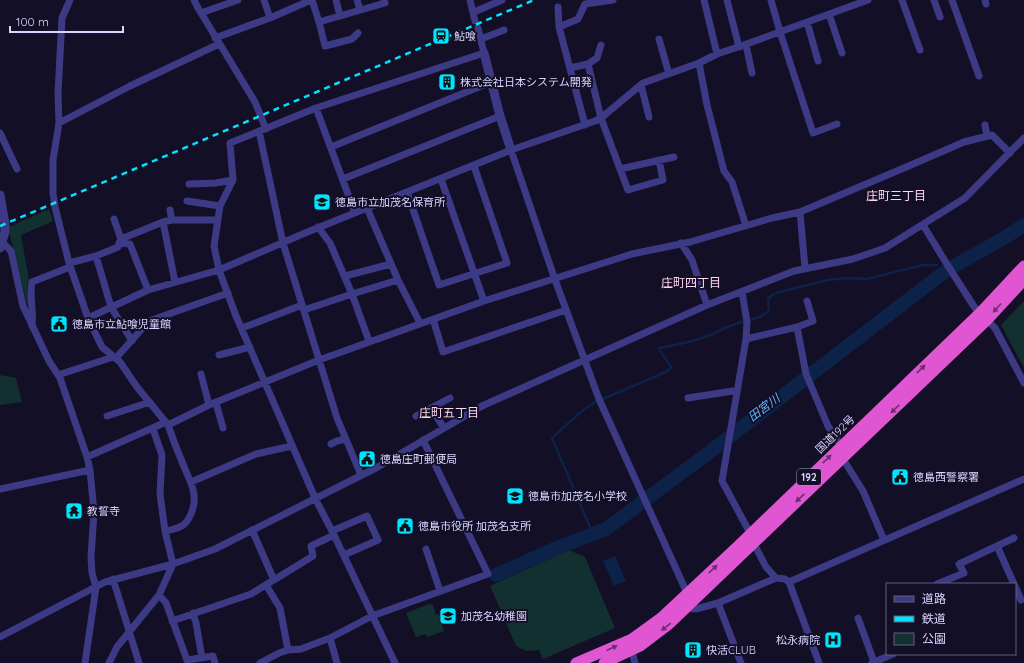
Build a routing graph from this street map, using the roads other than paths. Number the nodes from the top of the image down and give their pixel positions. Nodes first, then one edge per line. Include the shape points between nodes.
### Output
1 (70, 0) edge
2 (194, 0) edge
3 (238, 0) edge
4 (264, 0) edge
5 (311, 0) edge
6 (336, 0) edge
7 (357, 0) edge
8 (384, 0) edge
9 (470, 0) edge
10 (502, 0) edge
11 (613, 0) edge
12 (704, 0) edge
13 (727, 0) edge
14 (771, 0) edge
15 (868, 0) edge
16 (902, 0) edge
17 (934, 0) edge
18 (952, 0) edge
19 (558, 7) dead end
20 (360, 10) junction
21 (474, 12) junction
22 (201, 13) junction
23 (829, 14) junction
24 (340, 16) junction
25 (940, 17) dead end
26 (270, 18) junction
27 (475, 21) dead end
28 (319, 22) junction
29 (807, 22) junction
30 (559, 27) junction
31 (478, 28) dead end
32 (504, 30) dead end
33 (780, 32) junction
34 (358, 33) dead end
35 (481, 39) junction
36 (659, 39) dead end
37 (217, 41) junction
38 (600, 45) dead end
39 (742, 46) junction
40 (920, 50) dead end
41 (484, 53) junction
42 (842, 53) dead end
43 (717, 54) junction
44 (818, 62) dead end
45 (699, 63) junction
46 (588, 64) junction
47 (570, 68) junction
48 (752, 73) dead end
49 (669, 74) junction
50 (979, 76) dead end
51 (491, 82) junction
52 (641, 84) junction
53 (316, 108) junction
54 (500, 116) junction
55 (649, 117) dead end
56 (601, 118) junction
57 (59, 123) junction
58 (837, 124) dead end
59 (585, 125) junction
60 (985, 125) dead end
61 (263, 130) junction
62 (0, 133) edge
63 (987, 136) junction
64 (1024, 138) edge
65 (331, 148) junction
66 (511, 150) junction
67 (1010, 153) junction
68 (674, 158) dead end
69 (659, 160) junction
70 (474, 166) junction
71 (17, 169) dead end
72 (620, 170) junction
73 (343, 179) junction
74 (441, 179) junction
75 (233, 180) junction
76 (190, 184) dead end
77 (407, 192) junction
78 (0, 195) edge
79 (187, 201) dead end
80 (220, 206) junction
81 (367, 208) junction
82 (170, 210) dead end
83 (800, 212) junction
84 (355, 213) junction
85 (114, 220) dead end
86 (172, 220) junction
87 (217, 220) junction
88 (163, 222) junction
89 (923, 225) junction
90 (746, 226) junction
91 (318, 227) junction
92 (120, 241) junction
93 (283, 242) junction
94 (681, 243) junction
95 (1, 245) edge
96 (96, 256) junction
97 (391, 264) junction
98 (69, 265) junction
99 (1024, 266) edge
100 (805, 268) junction
101 (219, 270) junction
102 (474, 273) junction
103 (345, 276) junction
104 (554, 277) junction
105 (398, 280) junction
106 (1024, 280) edge
107 (175, 282) junction
108 (148, 290) junction
109 (742, 292) junction
110 (228, 293) junction
111 (352, 294) junction
112 (484, 301) junction
113 (807, 301) dead end
114 (707, 306) junction
115 (111, 307) junction
116 (303, 308) junction
117 (566, 310) junction
118 (984, 317) junction
119 (88, 318) junction
120 (433, 319) junction
121 (420, 323) junction
122 (32, 327) junction
123 (797, 327) junction
124 (242, 328) junction
125 (746, 339) junction
126 (132, 340) junction
127 (369, 341) junction
128 (250, 347) junction
129 (219, 354) dead end
130 (114, 358) junction
131 (319, 360) junction
132 (584, 360) junction
133 (201, 374) dead end
134 (58, 375) junction
135 (266, 383) junction
136 (1024, 383) edge
137 (737, 393) junction
138 (450, 398) dead end
139 (688, 398) dead end
140 (150, 402) junction
141 (212, 404) junction
142 (431, 408) junction
143 (107, 416) dead end
144 (416, 416) dead end
145 (167, 424) junction
146 (223, 428) dead end
147 (444, 428) junction
148 (153, 429) junction
149 (346, 439) junction
150 (423, 440) junction
151 (331, 444) dead end
152 (292, 446) junction
153 (841, 446) junction
154 (87, 457) junction
155 (843, 459) junction
156 (90, 470) junction
157 (361, 475) junction
158 (1024, 479) edge
159 (191, 482) junction
160 (0, 489) edge
161 (315, 498) junction
162 (252, 530) junction
163 (165, 532) junction
164 (333, 533) junction
165 (752, 538) junction
166 (1014, 538) dead end
167 (884, 540) junction
168 (997, 546) junction
169 (426, 549) dead end
170 (344, 555) junction
171 (173, 564) junction
172 (776, 578) junction
173 (113, 579) junction
174 (274, 580) junction
175 (789, 582) junction
176 (939, 583) edge
177 (1014, 583) edge
178 (266, 585) junction
179 (96, 587) junction
180 (1016, 588) edge
181 (440, 591) junction
182 (687, 593) junction
183 (159, 595) junction
184 (1020, 601) edge
185 (718, 603) junction
186 (687, 608) junction
187 (193, 613) junction
188 (372, 616) junction
189 (858, 618) dead end
190 (172, 621) junction
191 (129, 631) junction
192 (0, 638) edge
193 (330, 638) junction
194 (288, 650) junction
195 (632, 651) junction
196 (892, 655) edge
197 (202, 658) junction
198 (85, 663) edge
199 (109, 663) edge
200 (138, 663) edge
201 (215, 663) edge
202 (260, 663) edge
203 (337, 663) edge
204 (395, 663) edge
205 (576, 663) edge
206 (604, 663) edge
207 (635, 663) edge
208 (741, 663) edge
209 (819, 663) edge
210 (873, 663) edge

1 - 57 street via 62,18
2 - 22 street
3 - 22 street
4 - 26 street
5 - 26 street
5 - 28 street
6 - 24 street
7 - 20 street
8 - 20 street via 385,3
9 - 21 street
10 - 21 street
11 - 30 street via 585,4 578,20
12 - 43 street
13 - 39 street
14 - 33 street
15 - 23 street
16 - 40 street
17 - 25 street
18 - 50 street
19 - 30 street
20 - 24 street
21 - 27 street
22 - 37 street
23 - 29 street
23 - 42 street
24 - 28 street
26 - 37 street
28 - 34 street via 326,46 352,39
29 - 33 street
29 - 44 street
30 - 47 street
31 - 35 street
32 - 35 street
33 - 39 street
33 - 58 street via 813,133
35 - 41 street
36 - 49 street
37 - 57 street
37 - 61 street via 255,102
38 - 46 street via 597,58
39 - 43 street
39 - 48 street
41 - 51 street
41 - 53 street
43 - 45 street
45 - 49 street
45 - 90 street via 724,171 732,182
46 - 47 street
46 - 56 street
47 - 59 street
49 - 52 street
51 - 54 street
51 - 65 street
52 - 55 street
52 - 56 street
53 - 61 street
53 - 65 street
54 - 66 street
54 - 73 street
56 - 59 street
56 - 72 street
57 - 98 street via 53,160 53,193
59 - 66 street
60 - 63 street
61 - 75 street via 230,143
61 - 93 street
62 - 71 street
63 - 67 street via 992,135
63 - 83 street via 964,142
64 - 67 street
65 - 73 street
66 - 70 street
66 - 104 street
67 - 89 street via 965,198
68 - 69 street
69 - 72 street
69 - 72 street via 663,180 628,190
70 - 74 street
70 - 102 street via 507,263
73 - 84 street
74 - 77 street
74 - 102 street
75 - 76 street
75 - 80 street
77 - 81 street
77 - 102 street via 438,285
78 - 95 street via 5,224
79 - 80 street
80 - 87 street
81 - 84 street
81 - 97 street
82 - 86 street
83 - 90 street
83 - 100 street
84 - 91 street
85 - 92 street
86 - 87 street
86 - 88 street
87 - 101 street via 214,246
88 - 92 street
88 - 107 street
89 - 100 street via 885,248 853,259
89 - 118 street via 975,308
90 - 94 street
91 - 93 street
91 - 103 street via 330,243
92 - 96 street via 118,247
92 - 108 street via 130,244
93 - 101 street
93 - 116 street
94 - 104 street via 632,254
94 - 114 street via 692,260
95 - 122 street via 11,251 23,306
96 - 98 street
96 - 115 street
97 - 103 street
97 - 105 street
98 - 119 street
98 - 122 street via 32,282
99 - 118 highway, 国道192号 / 192
100 - 109 street
101 - 107 street
101 - 110 street
102 - 112 street
103 - 111 street
104 - 112 street
104 - 117 street
105 - 111 street
105 - 121 street
106 -> 118 highway, 国道192号 / 192
107 - 108 street
108 - 115 street
109 - 114 street
109 - 125 street via 747,321
110 - 124 street
110 - 126 street via 149,321
111 - 116 street
111 - 127 street
112 - 120 street
113 - 123 street via 813,321
114 - 132 street
115 - 119 street
115 - 126 street
116 - 124 street
116 - 131 street
117 - 120 street via 443,352
117 - 132 street
118 - 136 street via 995,328
153 -> 118 highway, 国道192号 / 192
118 -> 155 highway, 国道192号 / 192
119 - 130 street via 102,347
120 - 121 street
121 - 127 street
122 - 134 street
123 - 125 street
123 - 153 street via 807,376 828,426
124 - 128 street
125 - 137 street
126 - 130 street
127 - 131 street
128 - 129 street
128 - 135 street
130 - 134 street
130 - 140 street via 120,362
131 - 135 street
131 - 149 street
132 - 147 street via 482,406
132 - 182 street
133 - 141 street
134 - 154 street
135 - 141 street
135 - 152 street
137 - 139 street via 732,391
137 - 165 street via 722,481
138 - 142 street
140 - 143 street
140 - 145 street
141 - 145 street
141 - 146 street
142 - 144 street
142 - 147 street
145 - 148 street
145 - 159 street
147 - 150 street
148 - 154 street
148 - 163 street via 162,455 160,494
149 - 151 street
149 - 157 street
150 - 157 street
150 - 181 street via 488,574
152 - 159 street via 256,454
152 - 161 street
165 -> 153 highway, 国道192号 / 192
154 - 156 street
155 -> 165 highway, 国道192号 / 192
155 - 167 street via 864,491
156 - 160 street
156 - 179 street via 94,512 91,557
157 - 161 street
158 - 167 street
159 - 163 street via 196,501 192,516 177,529
161 - 162 street
161 - 164 street
162 - 171 street via 215,549
162 - 174 street
163 - 171 street
164 - 170 street
164 - 170 street via 367,516 378,540
164 - 174 street via 311,546 313,556
165 - 172 street via 766,567
182 -> 165 highway, 国道192号 / 192 via 737,547
165 - 186 highway, 国道192号 / 192
166 - 168 street
167 - 175 street
168 - 176 street via 959,564 964,573
168 - 177 street
169 - 181 street
170 - 188 street
171 - 173 street
171 - 183 street
172 - 175 street
172 - 185 street
173 - 179 street
173 - 191 street
174 - 178 street
175 - 209 street
178 - 187 street via 250,594
178 - 194 street via 280,608
179 - 192 street
179 - 198 street
180 - 184 street
181 - 188 street
205 -> 182 highway, 国道192号 / 192 via 632,639 661,618
183 - 190 street via 166,603
183 - 191 street
185 - 186 street via 696,609
185 - 208 street
186 -> 195 highway, 国道192号 / 192 via 655,636
187 - 190 street
187 - 197 street
188 - 193 street
188 - 204 street
189 - 210 street
190 - 197 street via 187,660
191 - 199 street
191 - 200 street
193 - 194 street via 301,649
193 - 203 street
194 - 202 street
195 - 206 highway, 国道192号 / 192
195 - 207 street
196 - 210 street
197 - 201 street via 213,656

